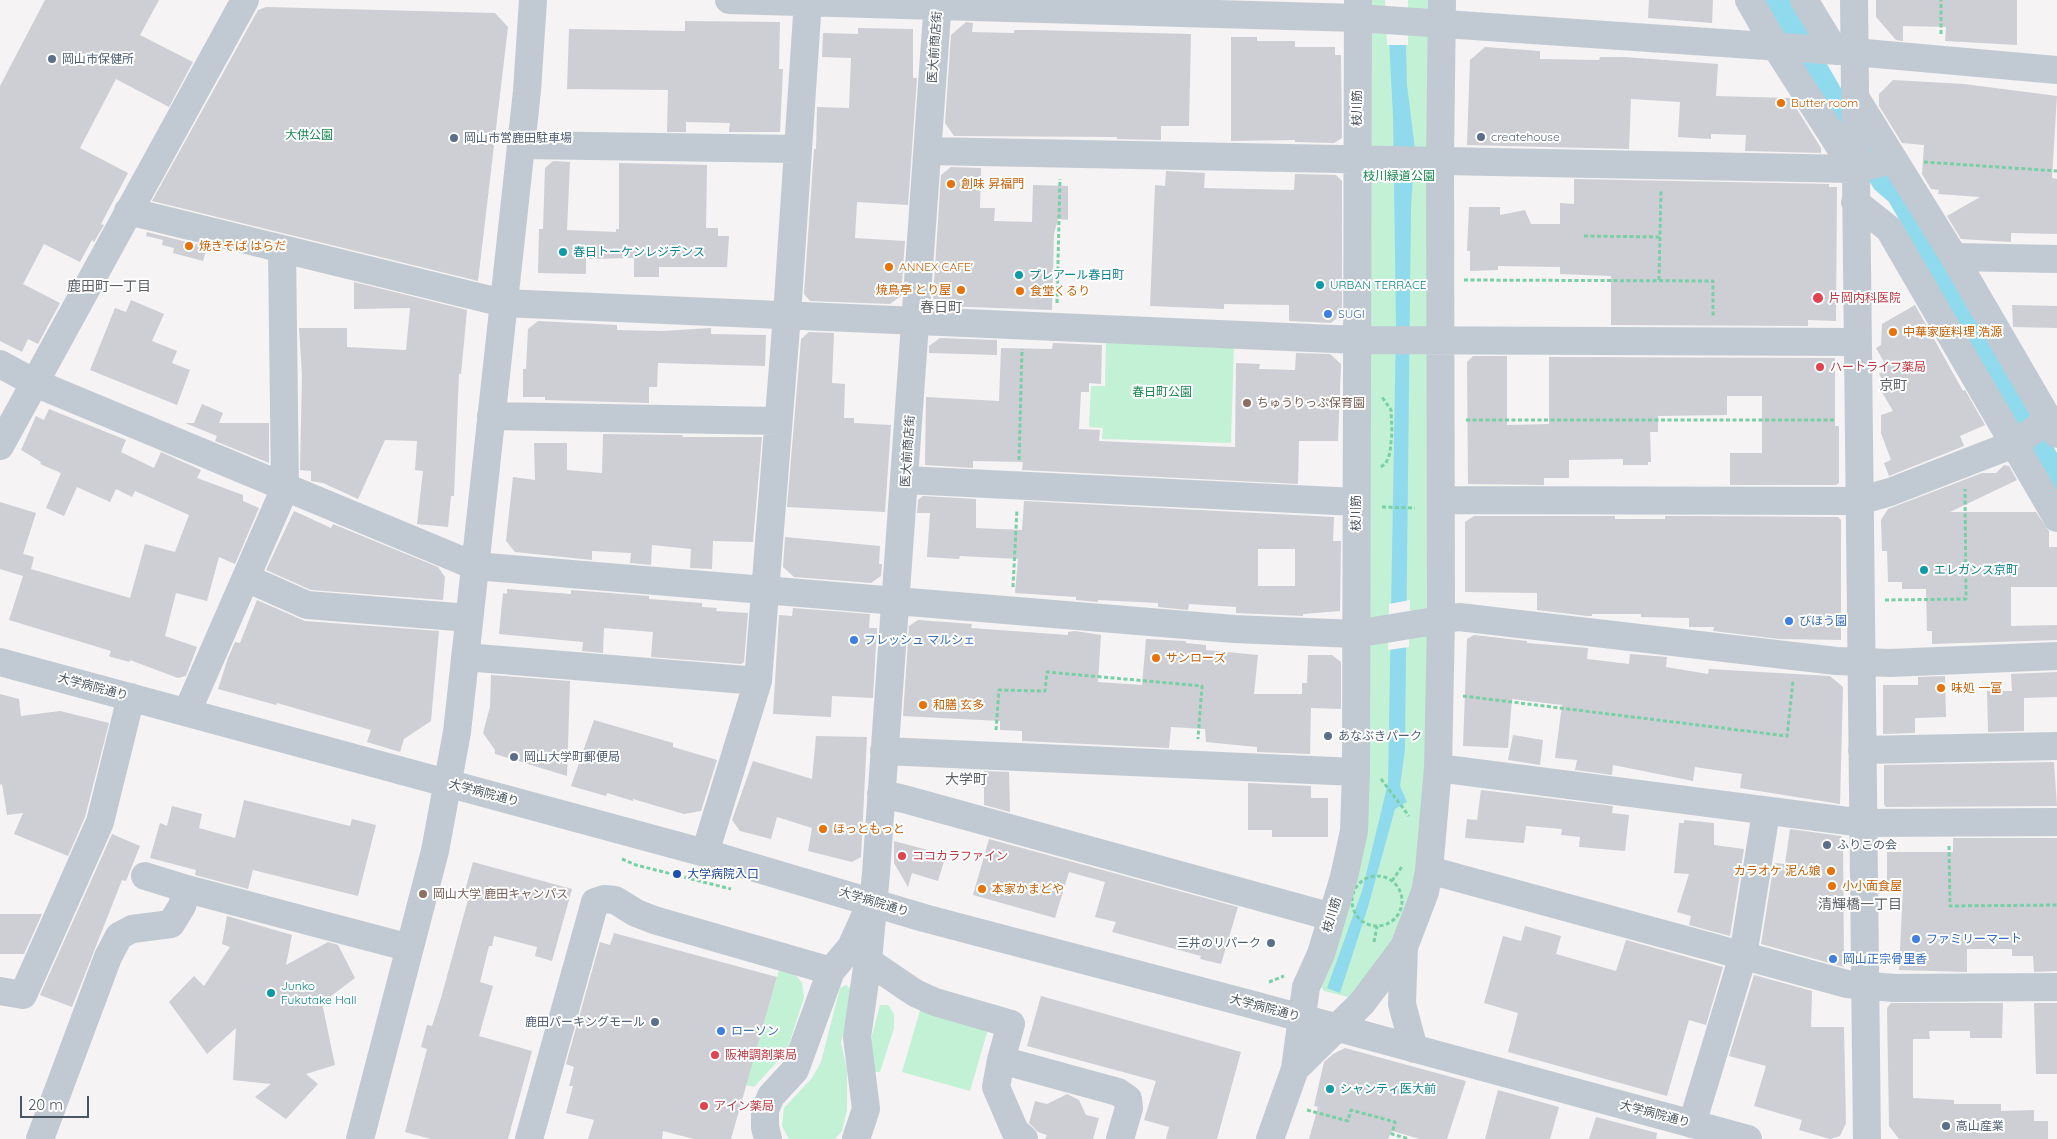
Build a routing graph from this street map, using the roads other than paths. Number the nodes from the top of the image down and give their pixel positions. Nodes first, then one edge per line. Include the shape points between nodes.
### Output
1 (245, 0) edge
2 (533, 0) edge
3 (729, 0) edge
4 (1749, 0) edge
5 (1804, 0) edge
6 (1854, 0) edge
7 (808, 1) edge
8 (938, 3) edge
9 (1358, 9) edge
10 (1442, 11) edge
11 (1779, 47) junction
12 (1837, 51) junction
13 (2057, 70) edge
14 (1854, 106) junction
15 (521, 145) junction
16 (797, 149) junction
17 (928, 151) junction
18 (1357, 160) junction
19 (1429, 162) junction
20 (1869, 163) junction
21 (1855, 202) junction
22 (128, 212) junction
23 (282, 249) junction
24 (1954, 257) junction
25 (2057, 258) edge
26 (503, 303) junction
27 (787, 315) junction
28 (916, 321) junction
29 (1357, 340) junction
30 (1429, 342) junction
31 (1856, 342) junction
32 (0, 364) edge
33 (35, 383) junction
34 (491, 416) junction
35 (777, 421) junction
36 (2041, 431) edge
37 (0, 446) edge
38 (906, 480) junction
39 (285, 488) junction
40 (1858, 501) junction
41 (1356, 502) junction
42 (1428, 504) junction
43 (2057, 518) edge
44 (475, 566) junction
45 (246, 578) junction
46 (766, 590) junction
47 (897, 600) junction
48 (469, 618) junction
49 (1441, 620) junction
50 (1355, 634) junction
51 (2057, 656) edge
52 (465, 657) junction
53 (0, 662) edge
54 (1860, 662) junction
55 (758, 681) junction
56 (131, 697) junction
57 (187, 712) junction
58 (2057, 746) edge
59 (1862, 750) junction
60 (884, 751) junction
61 (1438, 768) junction
62 (1356, 772) junction
63 (447, 783) junction
64 (881, 794) junction
65 (1766, 812) junction
66 (2057, 822) edge
67 (1863, 823) junction
68 (705, 853) junction
69 (1429, 870) junction
70 (145, 876) dead end
71 (187, 890) junction
72 (872, 902) junction
73 (1332, 917) junction
74 (395, 944) junction
75 (1404, 948) junction
76 (1743, 956) junction
77 (868, 961) junction
78 (831, 971) junction
79 (2057, 986) edge
80 (1865, 987) junction
81 (0, 991) edge
82 (1302, 1018) junction
83 (1337, 1028) junction
84 (1414, 1049) junction
85 (1001, 1060) junction
86 (1295, 1069) junction
87 (1692, 1124) junction
88 (1118, 1137) edge
89 (40, 1139) edge
90 (342, 1139) edge
91 (360, 1139) edge
92 (529, 1139) edge
93 (768, 1139) edge
94 (856, 1139) edge
95 (1024, 1139) edge
96 (1270, 1139) edge
97 (1748, 1139) edge
98 (1867, 1139) edge

1 - 22 street
2 - 15 street
3 - 7 street
4 - 11 street
5 - 12 street
6 - 12 street
7 - 8 street
7 - 16 street
8 - 9 street
8 - 17 street, 医大前商店街
9 - 10 street via 1397,20
9 - 18 street, 枝川筋
10 - 11 street
10 - 19 street
11 - 12 street
11 - 20 street
12 - 13 street
12 - 14 street
14 - 20 street
14 - 20 street
15 - 16 street
15 - 26 street
16 - 27 street
17 - 18 street
17 - 28 street, 医大前商店街
18 - 19 street
18 - 29 street, 枝川筋
19 - 20 street via 1662,166
19 - 30 street
20 - 21 street
20 - 24 street
21 - 31 street
21 - 36 street via 1889,229
22 - 23 street
22 - 33 street
23 - 26 street
23 - 39 street
24 - 25 street
24 - 36 street
26 - 27 street
26 - 34 street
27 - 28 street
27 - 35 street
28 - 29 street
28 - 38 street, 医大前商店街
29 - 30 street
29 - 41 street, 枝川筋
30 - 31 street
30 - 42 street
31 - 40 street
32 - 33 street
33 - 37 street
33 - 39 street
34 - 35 street
34 - 44 street
35 - 46 street
36 - 40 street via 1890,492
36 - 43 street
38 - 41 street
38 - 47 street, 医大前商店街
39 - 44 street
39 - 45 street
40 - 42 street
40 - 54 street
41 - 50 street, 枝川筋
42 - 49 street
44 - 46 street
44 - 48 street
45 - 48 street via 306,605
45 - 57 street
46 - 47 street
46 - 55 street
47 - 50 street via 1234,630
47 - 60 street, 医大前商店街
48 - 52 street
49 - 50 street
49 - 54 street via 1478,618
49 - 61 street
50 - 62 street, 枝川筋
51 - 54 street
52 - 55 street
52 - 63 street via 457,732
53 - 56 street, 大学病院通り
54 - 59 street
55 - 68 street
56 - 57 street, 大学病院通り
56 - 81 street via 100,822 23,995
57 - 63 street, 大学病院通り
58 - 59 street
59 - 67 street
60 - 62 street
60 - 64 street, 医大前商店街
61 - 65 street
61 - 69 street
62 - 73 street, 枝川筋 via 1354,831
63 - 68 street, 大学病院通り
63 - 74 street via 420,849
63 - 91 street via 435,850
64 - 72 street, 医大前商店街
64 - 73 street
65 - 67 street
65 - 76 street
66 - 67 street
67 - 80 street
68 - 72 street, 大学病院通り
69 - 75 street via 1425,892
69 - 76 street
70 - 71 street
71 - 74 street
71 - 89 street via 171,924 132,929 118,936
72 - 77 street, 医大前商店街
72 - 78 street via 851,948
72 - 82 street, 大学病院通り
73 - 82 street, 枝川筋 via 1321,954 1306,987
74 - 90 street
75 - 83 street via 1371,992
75 - 84 street via 1402,1004
76 - 80 street
76 - 87 street
77 - 85 street via 915,993 935,1002 1011,1024
77 - 94 street, 医大前商店街 via 857,1037 866,1109
78 - 92 street via 654,920 636,914 615,900 595,902
78 - 93 street via 802,1058 796,1070 771,1096 764,1110
79 - 80 street
80 - 98 street
82 - 83 street, 大学病院通り
82 - 86 street, 枝川筋
83 - 84 street, 大学病院通り
83 - 86 street
84 - 87 street, 大学病院通り
85 - 88 street via 1118,1092 1128,1099 1129,1108
85 - 95 street via 996,1087 1015,1131
86 - 96 street
87 - 97 street, 大学病院通り

